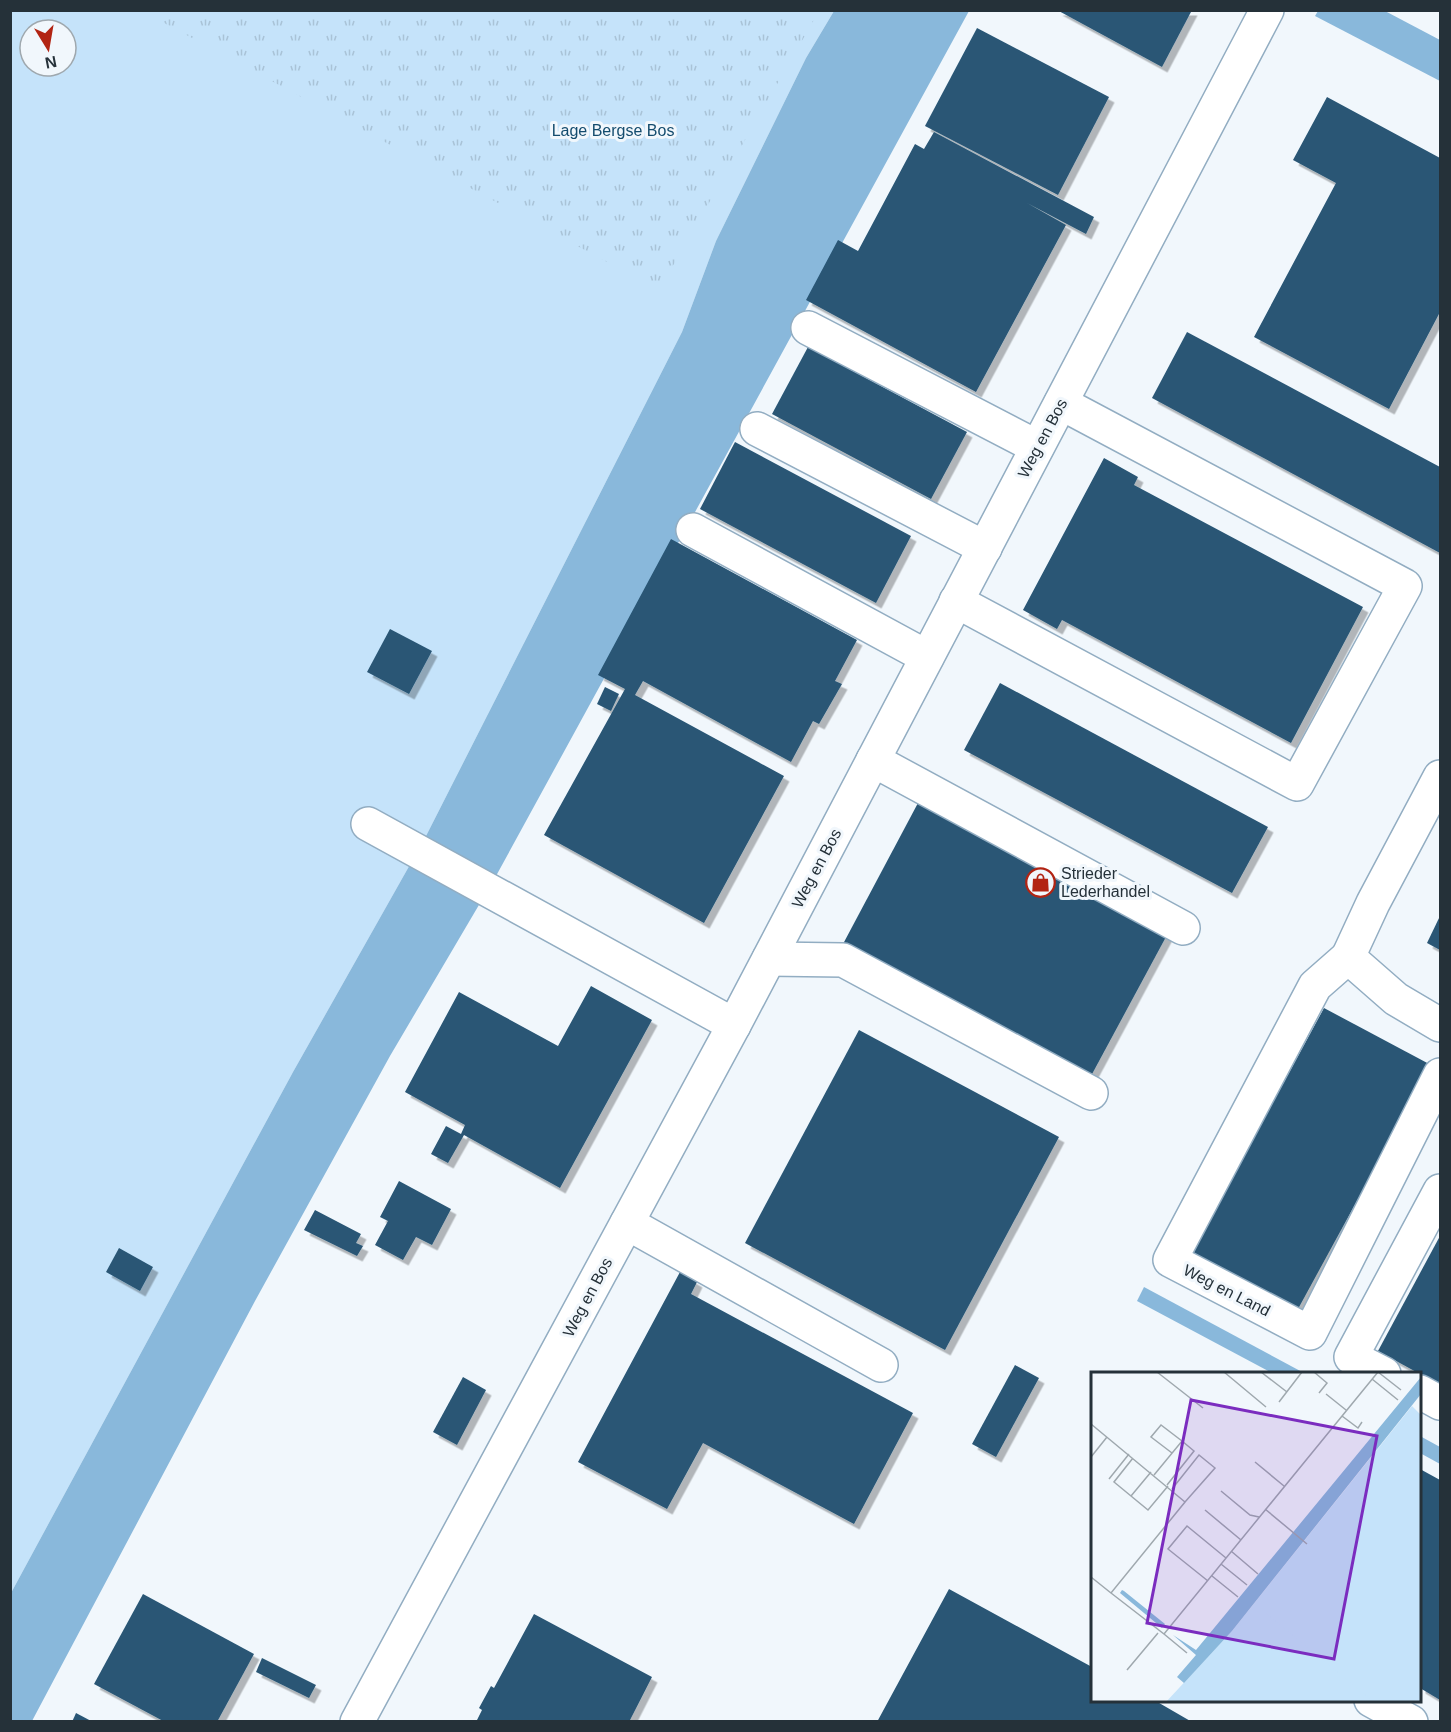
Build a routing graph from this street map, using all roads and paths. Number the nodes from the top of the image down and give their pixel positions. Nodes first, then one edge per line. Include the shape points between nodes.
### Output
1 (1267, 10) edge
2 (808, 328) dead end
3 (1061, 403) junction
4 (757, 429) dead end
5 (1037, 447) junction
6 (693, 530) dead end
7 (985, 548) junction
8 (956, 601) junction
9 (927, 657) junction
10 (873, 760) junction
11 (1440, 777) edge
12 (368, 824) dead end
13 (1183, 928) dead end
14 (1348, 957) junction
15 (769, 958) junction
16 (734, 1025) junction
17 (1440, 1025) edge
18 (1440, 1076) edge
19 (1091, 1093) dead end
20 (1440, 1191) edge
21 (627, 1223) junction
22 (882, 1365) dead end
23 (1380, 1372) edge
24 (1421, 1393) edge
25 (1440, 1402) edge
26 (1373, 1702) edge
27 (357, 1722) edge
28 (1411, 1722) edge

1 - 3 street, Weg en Bos
2 - 5 street
3 - 5 street, Weg en Bos
3 - 8 street via 1406,586 1297,784
4 - 7 street
5 - 7 street, Weg en Bos
6 - 9 street
7 - 8 street, Weg en Bos
8 - 9 street, Weg en Bos
9 - 10 street, Weg en Bos
10 - 13 street
10 - 15 street, Weg en Bos
11 - 14 street, Weg en Land via 1372,903
12 - 16 street
14 - 17 street via 1396,999
14 - 18 street, Weg en Land via 1315,986 1170,1260 1310,1332
15 - 16 street, Weg en Bos
15 - 19 street via 843,960
16 - 21 street, Weg en Bos
20 - 23 street via 1352,1357
21 - 22 street
21 - 27 street, Weg en Bos
24 - 25 street
26 - 28 street

